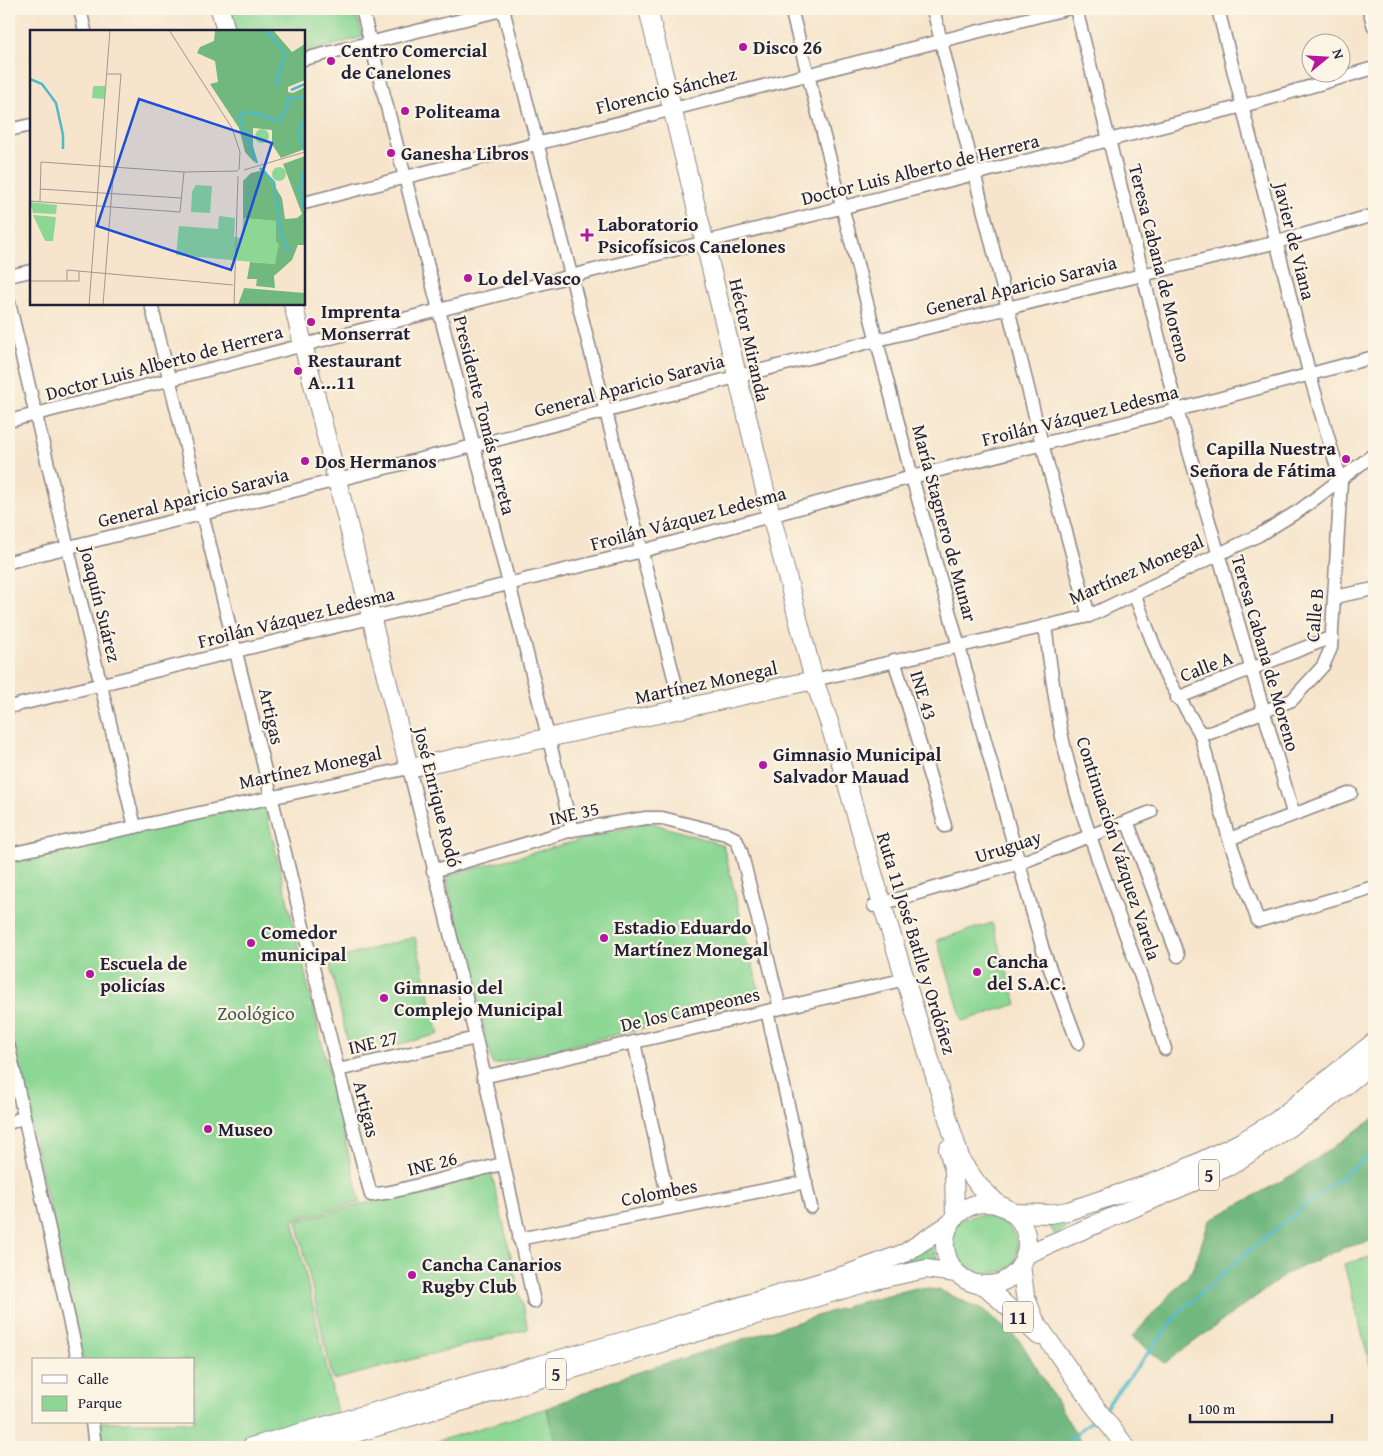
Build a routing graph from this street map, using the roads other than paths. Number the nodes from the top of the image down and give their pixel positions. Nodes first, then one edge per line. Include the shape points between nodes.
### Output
1 (80, 9) edge
2 (220, 9) edge
3 (362, 9) edge
4 (504, 9) edge
5 (648, 9) edge
6 (791, 9) edge
7 (933, 9) edge
8 (1066, 9) edge
9 (1076, 9) edge
10 (1218, 9) edge
11 (1369, 9) edge
12 (1374, 26) edge
13 (85, 30) edge
14 (226, 30) edge
15 (941, 40) junction
16 (370, 42) junction
17 (305, 59) edge
18 (1374, 68) edge
19 (807, 74) junction
20 (1243, 106) junction
21 (672, 107) junction
22 (30, 125) edge
23 (9, 130) edge
24 (1110, 139) junction
25 (537, 142) junction
26 (974, 174) junction
27 (404, 178) junction
28 (305, 203) edge
29 (842, 208) junction
30 (1374, 215) edge
31 (705, 242) junction
32 (1277, 242) junction
33 (30, 271) edge
34 (1144, 274) junction
35 (9, 276) edge
36 (571, 276) junction
37 (9, 303) edge
38 (151, 305) edge
39 (293, 305) edge
40 (1008, 307) junction
41 (438, 310) junction
42 (877, 340) junction
43 (304, 345) junction
44 (1374, 357) edge
45 (737, 376) junction
46 (1310, 376) junction
47 (170, 379) junction
48 (1177, 410) junction
49 (606, 411) junction
50 (37, 414) junction
51 (9, 421) edge
52 (1042, 444) junction
53 (473, 446) junction
54 (1374, 454) edge
55 (912, 477) junction
56 (337, 480) junction
57 (1341, 481) junction
58 (202, 514) junction
59 (771, 515) junction
60 (68, 548) junction
61 (642, 551) junction
62 (1218, 556) junction
63 (9, 562) edge
64 (509, 583) junction
65 (1374, 589) edge
66 (1135, 596) junction
67 (1334, 597) junction
68 (1089, 616) junction
69 (372, 618) junction
70 (1045, 626) junction
71 (1332, 637) junction
72 (959, 645) junction
73 (237, 651) junction
74 (894, 660) junction
75 (1251, 669) junction
76 (810, 681) junction
77 (101, 684) junction
78 (1177, 698) junction
79 (9, 707) edge
80 (682, 709) junction
81 (1264, 712) junction
82 (1200, 733) junction
83 (549, 738) junction
84 (409, 768) junction
85 (1351, 793) dead end
86 (272, 798) junction
87 (1151, 812) dead end
88 (1293, 813) junction
89 (1127, 821) junction
90 (945, 826) dead end
91 (135, 827) junction
92 (572, 830) junction
93 (1091, 836) junction
94 (1229, 839) junction
95 (9, 854) edge
96 (1020, 863) junction
97 (433, 871) junction
98 (1374, 887) edge
99 (878, 905) junction
100 (1178, 956) dead end
101 (901, 980) junction
102 (780, 1008) junction
103 (767, 1011) junction
104 (476, 1038) junction
105 (634, 1042) junction
106 (1374, 1042) edge
107 (1078, 1043) dead end
108 (9, 1048) edge
109 (1165, 1049) dead end
110 (1374, 1062) edge
111 (338, 1070) junction
112 (483, 1077) junction
113 (24, 1117) junction
114 (9, 1123) edge
115 (502, 1164) junction
116 (806, 1182) junction
117 (371, 1195) joint
118 (811, 1207) dead end
119 (670, 1208) junction
120 (1006, 1210) junction
121 (953, 1220) junction
122 (519, 1239) junction
123 (1023, 1260) junction
124 (956, 1273) junction
125 (984, 1285) junction
126 (534, 1302) dead end
127 (1053, 1348) junction
128 (78, 1358) edge
129 (92, 1424) edge
130 (312, 1441) edge
131 (95, 1447) edge
132 (251, 1447) edge
133 (1126, 1447) edge

1 - 13 street
2 - 14 highway
3 - 16 street, Presidente Tomás Berreta
4 - 16 street
4 - 25 street
5 - 21 highway, Héctor Miranda
6 - 19 street, María Stagnero de Munar
7 - 15 street
8 - 15 street, Florencio Sánchez
9 - 24 street, Teresa Cabana de Moreno
10 - 20 street, Javier de Viana
11 - 12 street
15 - 19 street, Florencio Sánchez
15 - 26 street
16 - 17 street
16 - 27 street, Presidente Tomás Berreta
18 - 20 street, Doctor Luis Alberto de Herrera
19 - 21 street, Florencio Sánchez
19 - 29 street, María Stagnero de Munar
20 - 24 street, Doctor Luis Alberto de Herrera
20 - 32 street, Javier de Viana
21 - 25 street, Florencio Sánchez
21 - 31 highway, Héctor Miranda
22 - 23 street
24 - 26 street, Doctor Luis Alberto de Herrera
24 - 34 street, Teresa Cabana de Moreno
25 - 27 street, Florencio Sánchez
25 - 36 street
26 - 29 street, Doctor Luis Alberto de Herrera
26 - 40 street
27 - 28 street, Florencio Sánchez
27 - 41 street, Presidente Tomás Berreta
29 - 31 street, Doctor Luis Alberto de Herrera
29 - 42 street, María Stagnero de Munar
30 - 32 street, General Aparicio Saravia
31 - 36 street, Doctor Luis Alberto de Herrera
31 - 45 highway, Héctor Miranda
32 - 34 street, General Aparicio Saravia
32 - 46 street, Javier de Viana
33 - 35 street
34 - 40 street, General Aparicio Saravia
34 - 48 street, Teresa Cabana de Moreno
36 - 41 street, Doctor Luis Alberto de Herrera
36 - 49 street
37 - 50 street, Joaquín Suárez
38 - 47 street, Artigas
39 - 43 highway, José Enrique Rodó
40 - 42 street, General Aparicio Saravia
40 - 52 street
41 - 43 street, Doctor Luis Alberto de Herrera
41 - 53 street, Presidente Tomás Berreta
42 - 45 street, General Aparicio Saravia
42 - 55 street, María Stagnero de Munar
43 - 47 street, Doctor Luis Alberto de Herrera
43 - 56 highway, José Enrique Rodó
44 - 46 street, Froilán Vázquez Ledesma
45 - 49 street, General Aparicio Saravia
45 - 59 highway, Héctor Miranda
46 - 48 street, Froilán Vázquez Ledesma
46 - 57 street, Javier de Viana
47 - 50 street, Doctor Luis Alberto de Herrera
47 - 58 street, Artigas
48 - 52 street, Froilán Vázquez Ledesma
48 - 62 street, Teresa Cabana de Moreno
49 - 53 street, General Aparicio Saravia
49 - 61 street
50 - 51 street, Doctor Luis Alberto de Herrera
50 - 60 street, Joaquín Suárez
52 - 55 street, Froilán Vázquez Ledesma
52 - 68 street
53 - 56 street, General Aparicio Saravia
53 - 64 street, Presidente Tomás Berreta
54 - 57 street, Martínez Monegal
55 - 59 street, Froilán Vázquez Ledesma
55 - 72 street, María Stagnero de Munar
56 - 58 street, General Aparicio Saravia
56 - 69 highway, José Enrique Rodó
57 - 62 street, Martínez Monegal via 1259,535
57 - 67 street, Calle B
58 - 60 street, General Aparicio Saravia
58 - 73 street, Artigas
59 - 61 street, Froilán Vázquez Ledesma
59 - 76 highway, Héctor Miranda
60 - 63 street, General Aparicio Saravia
60 - 77 street, Joaquín Suárez
61 - 64 street, Froilán Vázquez Ledesma
61 - 80 street
62 - 66 street, Martínez Monegal
62 - 75 street, Teresa Cabana de Moreno
64 - 69 street, Froilán Vázquez Ledesma
64 - 83 street, Presidente Tomás Berreta
65 - 67 street
66 - 68 street, Martínez Monegal
66 - 78 street
67 - 71 street, Calle B
68 - 70 street, Martínez Monegal
69 - 73 street, Froilán Vázquez Ledesma
69 - 84 highway, José Enrique Rodó
70 - 72 street, Martínez Monegal
70 - 93 street, Continuación Vázquez Varela via 1064,749
71 - 75 street, Calle A
71 - 81 street, Calle B via 1324,666 1314,678 1292,700
72 - 74 street, Martínez Monegal
72 - 96 street, María Stagnero de Munar
73 - 77 street, Froilán Vázquez Ledesma
73 - 86 street, Artigas
74 - 76 street, Martínez Monegal
74 - 90 street, INE 43
75 - 78 street, Calle A
75 - 81 street, Teresa Cabana de Moreno
76 - 80 highway, Martínez Monegal
76 - 99 highway, Ruta 11 José Batlle y Ordóñez via 829,722
77 - 79 street, Froilán Vázquez Ledesma
77 - 91 street, Joaquín Suárez
78 - 82 street
80 - 83 highway, Martínez Monegal
81 - 82 street, Calle B via 1210,733
81 - 88 street, Teresa Cabana de Moreno
82 - 94 street
83 - 84 highway, Martínez Monegal
83 - 92 street, Presidente Tomás Berreta
84 - 86 street, Martínez Monegal
84 - 97 street, José Enrique Rodó
85 - 88 street
86 - 91 street, Martínez Monegal
86 - 111 street, Artigas
87 - 89 street, Uruguay
88 - 94 street
89 - 93 street, Uruguay
89 - 100 street
91 - 95 street, Martínez Monegal
92 - 97 street, INE 35
92 - 102 street, INE 35 via 662,818 736,839
93 - 96 street, Uruguay
93 - 109 street, Continuación Vázquez Varela
94 - 98 street via 1258,921
96 - 99 street, Uruguay
96 - 107 street, María Stagnero de Munar via 1043,950
97 - 104 street, José Enrique Rodó
99 - 101 highway, Ruta 11 José Batlle y Ordóñez
101 - 102 street, De los Campeones
101 - 120 highway, Ruta 11 José Batlle y Ordóñez via 962,1161 979,1186
101 - 121 highway, Ruta 11 José Batlle y Ordóñez via 951,1157 954,1172
102 - 103 street, De los Campeones
103 - 105 street, De los Campeones
103 - 116 street
104 - 111 street, INE 27
104 - 112 street, José Enrique Rodó
105 - 112 street, De los Campeones
105 - 119 street
106 - 120 highway, 5 via 1276,1121 1188,1169 1068,1211 1050,1214
108 - 113 street
110 - 123 highway, 5 via 1314,1111 1230,1166
111 - 117 street, Artigas
112 - 115 street, José Enrique Rodó
113 - 114 street
113 - 128 street
115 - 117 street, INE 26
115 - 122 street, José Enrique Rodó
116 - 118 street
116 - 119 street, Colombes
119 - 122 street, Colombes
120 - 121 highway via 990,1204 971,1206
120 - 123 highway via 1026,1236
121 - 124 highway via 945,1249
121 - 130 highway, 5 via 905,1253 851,1273
122 - 126 street, José Enrique Rodó
123 - 125 highway via 1005,1280
123 - 127 highway, 11 via 1028,1307
124 - 125 highway via 974,1284
124 - 130 highway, 5 via 926,1270 874,1280
125 - 127 highway, 11
127 - 133 highway, 11
129 - 131 street
130 - 132 highway, 5 via 284,1438

